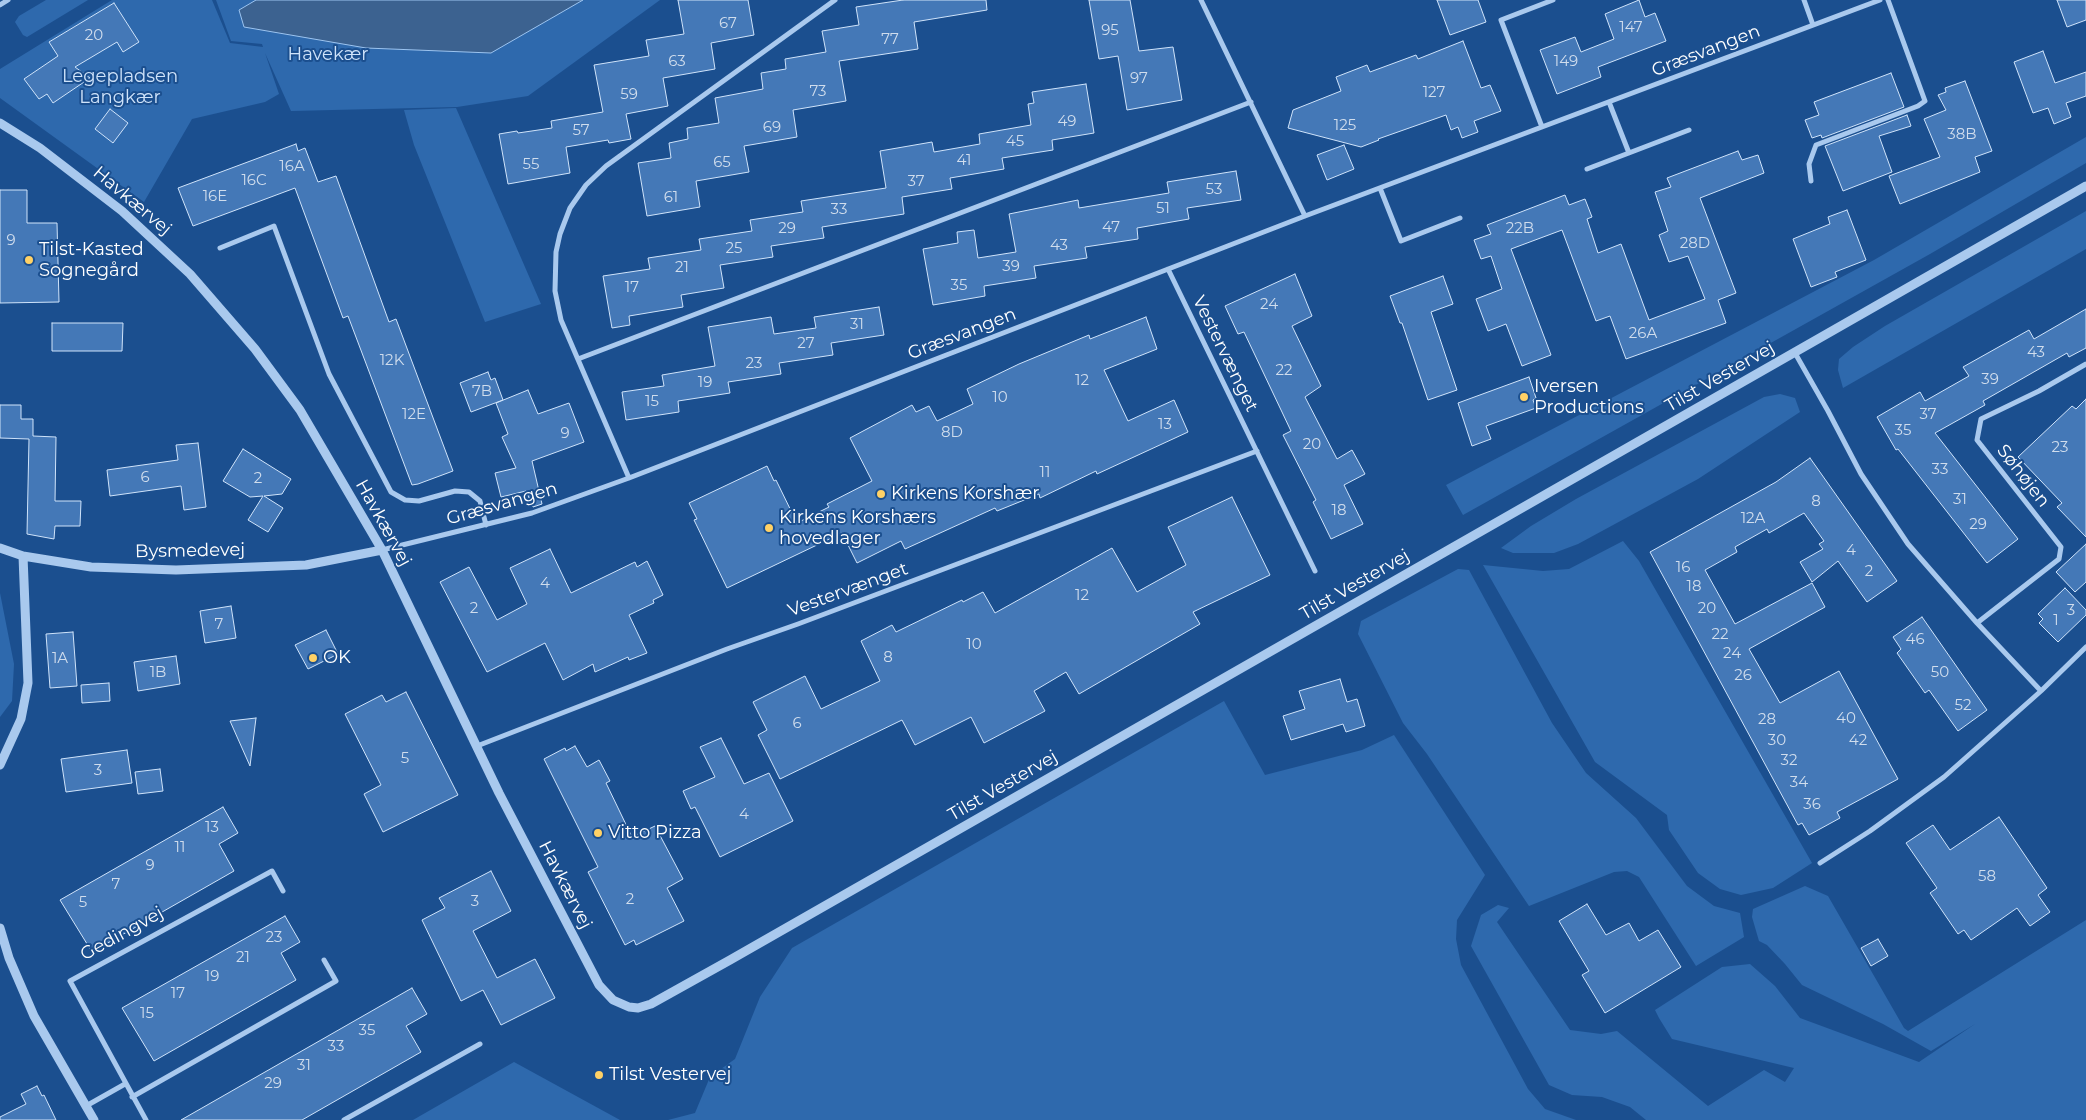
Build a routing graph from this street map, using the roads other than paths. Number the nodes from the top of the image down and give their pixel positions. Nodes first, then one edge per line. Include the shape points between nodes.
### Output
1 (8, 0) edge
2 (835, 0) edge
3 (1201, 0) edge
4 (1554, 0) edge
5 (1804, 0) edge
6 (1880, 0) edge
7 (1888, 0) edge
8 (0, 5) edge
9 (1813, 25) junction
10 (1251, 102) junction
11 (1609, 102) junction
12 (0, 123) edge
13 (1542, 127) junction
14 (1689, 130) dead end
15 (1629, 153) junction
16 (1587, 169) dead end
17 (1811, 181) dead end
18 (2086, 186) edge
19 (1380, 188) junction
20 (1305, 216) junction
21 (1460, 218) dead end
22 (220, 248) dead end
23 (1168, 269) junction
24 (1795, 353) junction
25 (578, 359) junction
26 (2086, 364) edge
27 (1257, 451) junction
28 (629, 478) junction
29 (486, 525) junction
30 (0, 548) edge
31 (382, 550) junction
32 (23, 556) junction
33 (1315, 571) dead end
34 (1977, 623) junction
35 (2086, 647) edge
36 (2041, 691) junction
37 (477, 746) junction
38 (0, 765) edge
39 (1820, 863) dead end
40 (283, 891) dead end
41 (0, 928) edge
42 (324, 960) dead end
43 (638, 1008) joint
44 (480, 1044) dead end
45 (125, 1084) junction
46 (132, 1097) junction
47 (86, 1106) junction
48 (94, 1120) edge
49 (146, 1120) edge
50 (344, 1120) edge

1 - 8 street
2 - 25 street via 606,166 586,185 570,208 556,252 555,291 562,320
3 - 10 street
4 - 13 street via 1501,20
5 - 9 street
6 - 9 street, Græsvangen
7 - 17 street via 1924,101 1816,145 1809,164
9 - 11 street, Græsvangen
10 - 20 street
10 - 25 street
11 - 13 street, Græsvangen
11 - 15 street
12 - 31 street, Havkærvej via 40,148 122,210 190,274 255,349 300,410
13 - 19 street, Græsvangen
14 - 15 street
15 - 16 street
18 - 24 street, Tilst Vestervej
19 - 20 street, Græsvangen
19 - 21 street via 1401,241
20 - 23 street, Græsvangen
22 - 29 street, Havkærvej via 274,226 329,374 391,492 405,500 420,501 455,491 469,492 480,501
23 - 27 street, Vestervænget
23 - 28 street, Græsvangen
24 - 34 street via 1861,474 1908,544
24 - 43 street, Tilst Vestervej via 730,960
25 - 28 street
26 - 34 street, Søhøjen via 1981,419 1977,440 2062,547 2059,559
27 - 33 street, Vestervænget
27 - 37 street, Vestervænget
28 - 29 street, Græsvangen
29 - 31 street, Græsvangen
30 - 32 street, Bysmedevej
31 - 32 street, Bysmedevej via 306,565 176,570 91,567
31 - 37 street, Havkærvej
32 - 38 street via 28,683 21,719
34 - 36 street
35 - 36 street
36 - 39 street via 1944,776 1870,831
37 - 43 street, Havkærvej via 599,985 613,1000
40 - 45 street, Gedingvej via 272,871 70,982
41 - 47 street via 34,1016
42 - 46 street via 336,981
44 - 50 street
45 - 46 street, Gedingvej
45 - 47 street
46 - 49 street, Gedingvej
47 - 48 street

